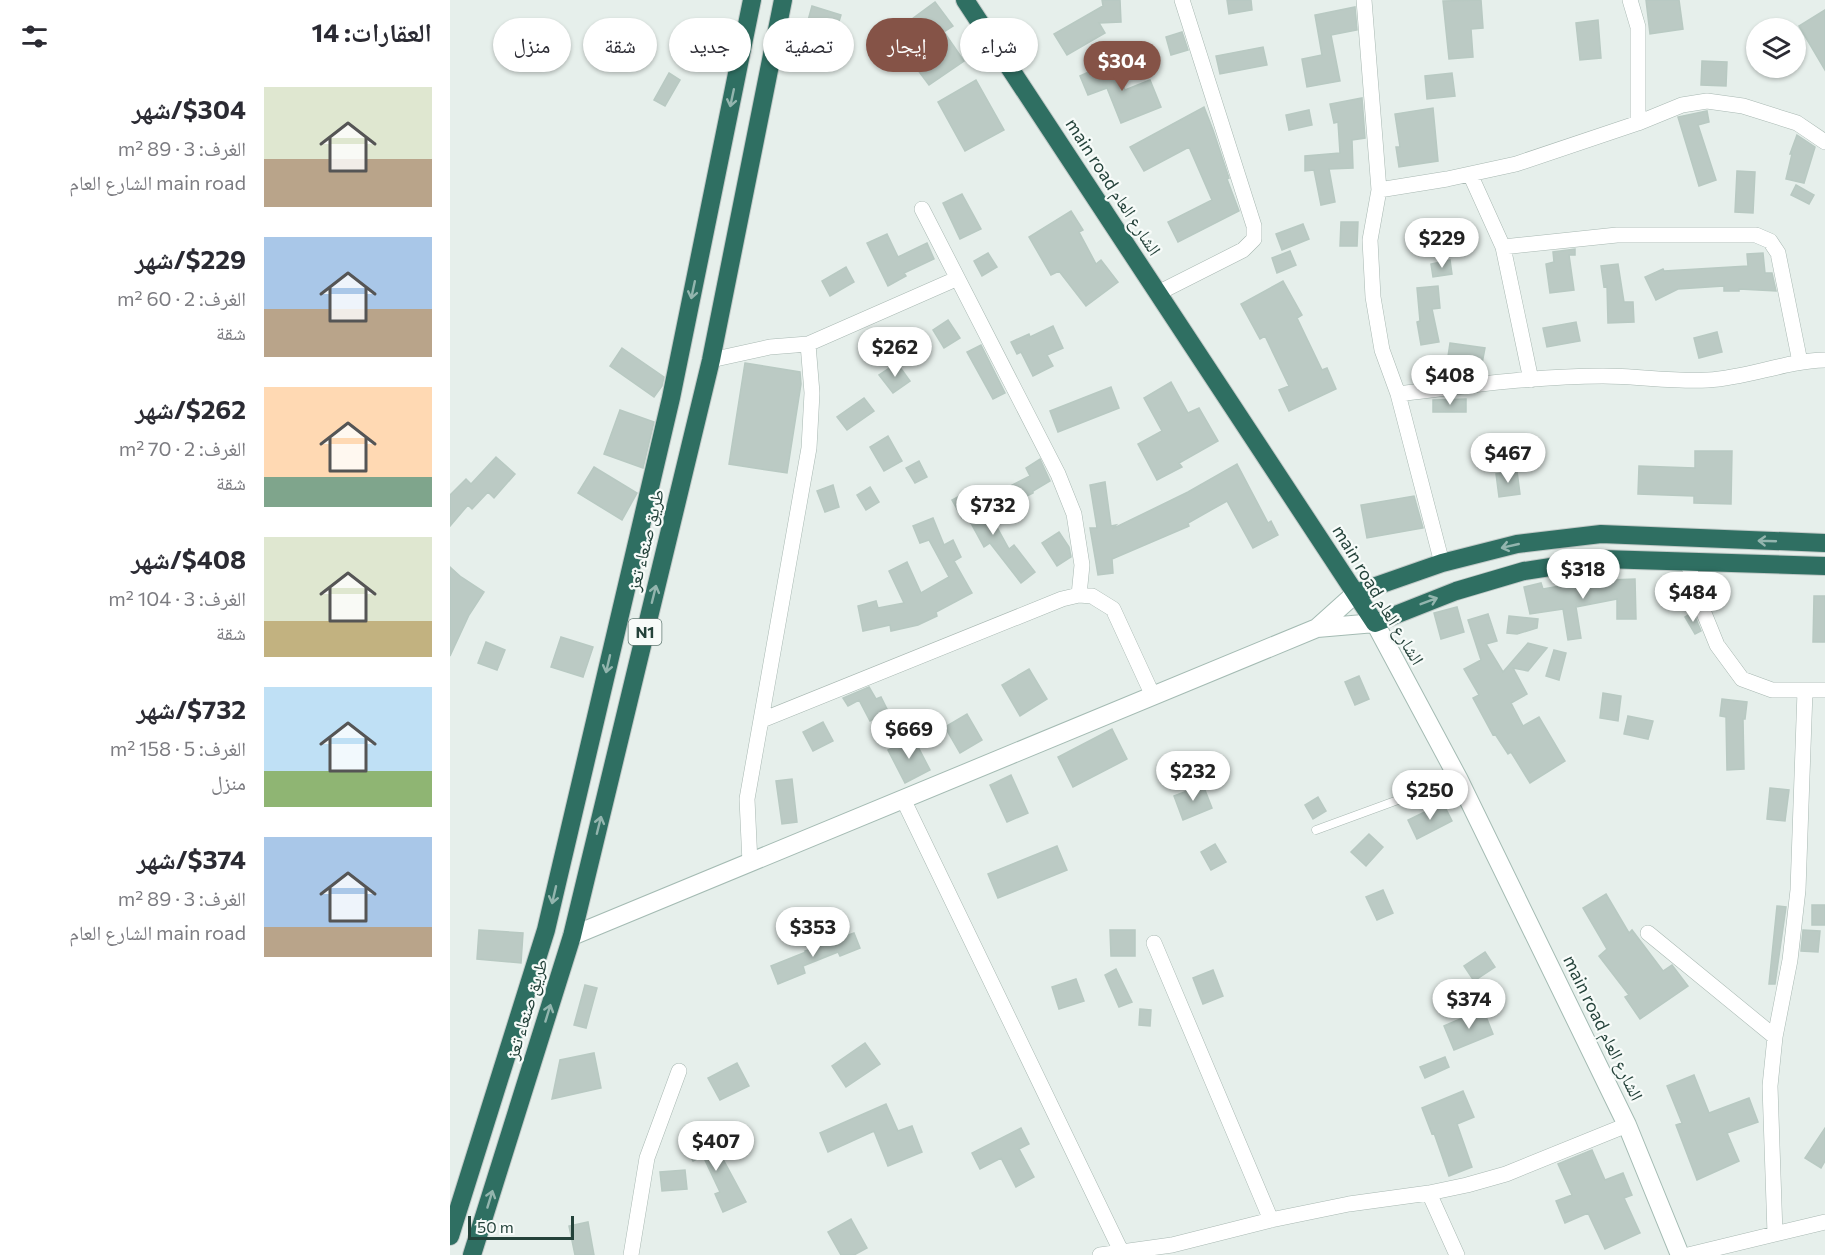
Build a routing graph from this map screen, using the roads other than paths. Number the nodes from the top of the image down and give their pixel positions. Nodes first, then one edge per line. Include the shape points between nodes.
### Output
1 (752, 0) edge
2 (783, 0) edge
3 (964, 0) edge
4 (1182, 0) edge
5 (1364, 0) edge
6 (1630, 0) edge
7 (1638, 123) junction
8 (1825, 142) edge
9 (1470, 174) junction
10 (1379, 190) junction
11 (922, 209) dead end
12 (1503, 247) junction
13 (956, 279) junction
14 (1158, 293) junction
15 (808, 344) junction
16 (711, 360) junction
17 (1825, 360) edge
18 (1800, 362) junction
19 (1531, 380) junction
20 (1398, 394) junction
21 (1601, 534) junction
22 (1825, 543) edge
23 (1602, 559) junction
24 (1688, 562) junction
25 (1442, 563) junction
26 (1825, 566) edge
27 (1356, 593) junction
28 (1079, 594) junction
29 (1375, 623) junction
30 (1317, 628) junction
31 (1825, 690) edge
32 (1805, 691) junction
33 (1154, 696) junction
34 (762, 720) junction
35 (1458, 778) junction
36 (903, 799) junction
37 (1316, 830) dead end
38 (750, 863) junction
39 (546, 930) junction
40 (1648, 933) dead end
41 (572, 936) junction
42 (1154, 943) dead end
43 (1775, 1037) junction
44 (679, 1071) dead end
45 (1627, 1125) junction
46 (1429, 1193) junction
47 (1271, 1220) junction
48 (1825, 1222) edge
49 (1775, 1234) junction
50 (450, 1236) edge
51 (1121, 1251) junction
52 (472, 1255) edge
53 (631, 1255) edge
54 (1100, 1255) edge
55 (1457, 1255) edge
56 (1680, 1255) edge
57 (1688, 1255) edge

1 -> 39 highway, طريق صنعاء تعز / N1 via 671,398
2 - 16 highway, طريق صنعاء تعز / N1
3 - 14 highway, main road الشارع العام
4 - 14 street via 1254,226 1254,239 1243,250
5 - 10 street
6 - 7 street via 1638,27
7 - 8 street via 1682,105 1707,101 1743,106 1797,123
7 - 9 street via 1516,164
9 - 10 street
9 - 12 street
10 - 20 street via 1370,240 1373,297 1382,350
11 - 13 street
12 - 18 street via 1617,235 1756,235 1770,242 1778,253
12 - 19 street
13 - 15 street
13 - 28 street via 1058,474 1074,514 1082,565
14 - 27 highway, main road الشارع العام
15 - 16 street via 770,347
15 - 34 street via 812,393 809,448
41 -> 16 highway, طريق صنعاء تعز / N1
17 - 18 street
18 - 19 street via 1708,380 1603,376
19 - 20 street
20 - 25 street
22 -> 21 highway
21 - 23 highway
21 -> 25 highway via 1516,544
23 - 24 highway
29 -> 23 highway via 1456,591 1524,571
24 - 26 highway
24 - 32 street via 1717,645 1742,679 1772,690
25 - 27 highway
27 - 29 highway, main road الشارع العام
27 - 30 main road
28 - 33 street via 1092,596 1113,609
28 - 34 street
29 - 30 main road
29 - 35 main road, main road الشارع العام
30 - 33 main road
31 - 32 street
32 - 43 street via 1798,890
33 - 36 main road
34 - 38 street via 747,799
35 - 37 lane
35 - 45 main road, main road الشارع العام
36 - 38 main road
36 - 51 street
38 - 41 main road
39 - 41 highway
39 - 50 highway, طريق صنعاء تعز / N1
40 - 43 street
52 -> 41 highway, طريق صنعاء تعز / N1
42 - 47 street
43 - 49 street via 1770,1086
44 - 53 street via 647,1158
45 - 46 street via 1506,1174
45 - 56 main road, main road الشارع العام
46 - 47 street
46 - 55 street
47 - 51 street via 1172,1245
48 - 49 street
49 - 57 street
51 - 54 street

